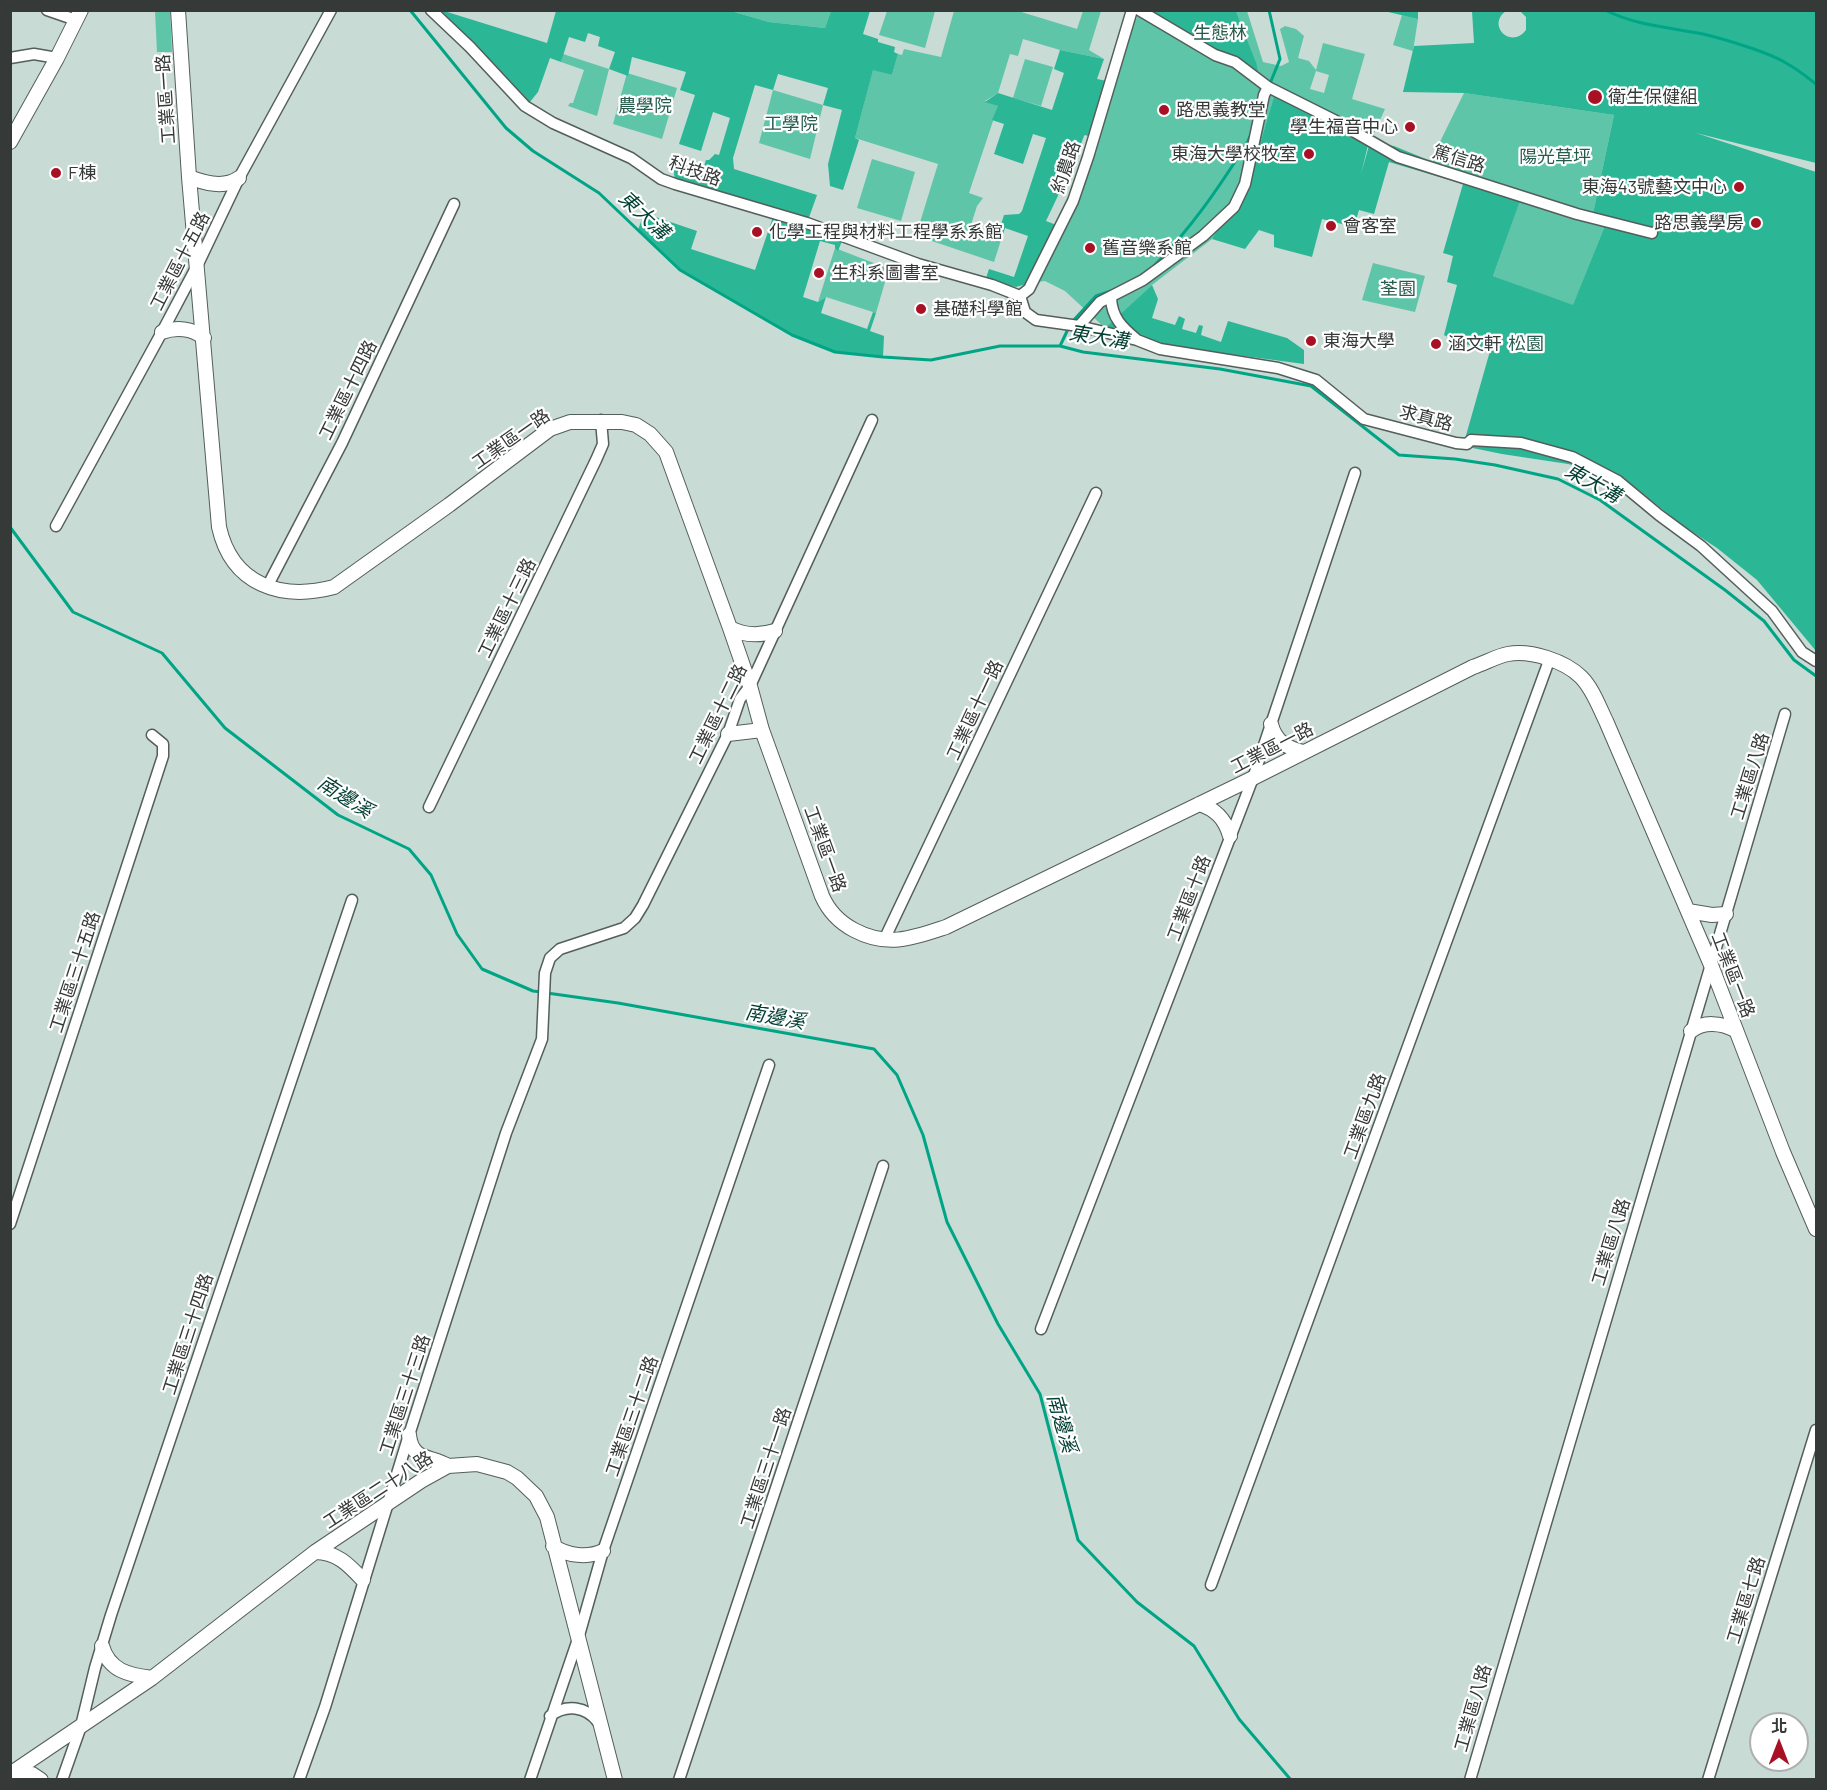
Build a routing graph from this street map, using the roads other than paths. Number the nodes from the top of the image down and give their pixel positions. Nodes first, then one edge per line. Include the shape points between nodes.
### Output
1 (47, 10) edge
2 (177, 10) edge
3 (331, 10) edge
4 (431, 10) edge
5 (1132, 10) edge
6 (1139, 11) edge
7 (78, 15) edge
8 (10, 58) edge
9 (57, 58) junction
10 (1267, 94) junction
11 (10, 142) edge
12 (189, 177) junction
13 (239, 178) junction
14 (454, 204) dead end
15 (1652, 233) dead end
16 (198, 264) junction
17 (1020, 296) junction
18 (1111, 298) junction
19 (1079, 326) junction
20 (162, 332) junction
21 (204, 338) junction
22 (1137, 340) junction
23 (601, 420) junction
24 (872, 420) dead end
25 (1356, 473) dead end
26 (1096, 493) dead end
27 (57, 526) dead end
28 (267, 587) junction
29 (730, 628) junction
30 (775, 631) junction
31 (1550, 658) junction
32 (1816, 661) edge
33 (750, 686) junction
34 (1785, 714) dead end
35 (1271, 724) junction
36 (762, 730) junction
37 (728, 734) junction
38 (152, 735) dead end
39 (1303, 752) junction
40 (1253, 778) junction
41 (1199, 804) junction
42 (429, 807) dead end
43 (1230, 836) junction
44 (352, 900) dead end
45 (1688, 911) junction
46 (1726, 914) junction
47 (884, 940) junction
48 (1711, 965) junction
49 (545, 973) joint
50 (1691, 1030) junction
51 (1735, 1030) junction
52 (769, 1065) dead end
53 (884, 1166) dead end
54 (10, 1224) edge
55 (1816, 1229) edge
56 (1041, 1329) dead end
57 (1816, 1430) edge
58 (409, 1435) junction
59 (448, 1466) junction
60 (387, 1505) junction
61 (554, 1546) junction
62 (603, 1551) junction
63 (315, 1552) junction
64 (363, 1580) junction
65 (1211, 1585) dead end
66 (578, 1639) junction
67 (102, 1646) junction
68 (152, 1677) junction
69 (550, 1716) junction
70 (598, 1722) junction
71 (81, 1726) junction
72 (10, 1774) edge
73 (41, 1779) edge
74 (62, 1779) edge
75 (299, 1779) edge
76 (530, 1779) edge
77 (615, 1779) edge
78 (680, 1779) edge
79 (1470, 1779) edge
80 (1708, 1779) edge

1 - 7 street
2 - 12 street, 工業區一路
3 - 13 street, 工業區十五路
4 - 17 street, 科技路 via 534,113 631,158 661,179 807,223
5 - 17 street, 約農路 via 1073,201 1029,289
6 - 10 street, 篤信路 via 1215,56 1235,62
7 - 9 street
8 - 9 street via 34,54
9 - 11 street
10 - 15 street, 篤信路 via 1334,120 1398,157 1577,214
10 - 18 street via 1245,184 1234,207 1203,236
12 - 13 street via 221,184
12 - 16 street, 工業區一路
13 - 16 street, 工業區十五路
14 - 28 street, 工業區十四路 via 342,443
16 - 20 street, 工業區十五路
16 - 21 street, 工業區一路
17 - 19 street, 求真路 via 1029,317
18 - 19 street via 1100,302
18 - 22 street via 1117,320
19 - 22 street, 求真路
20 - 21 street via 182,329
20 - 27 street, 工業區十五路
21 - 28 street, 工業區一路 via 222,544 239,568
22 - 32 street, 求真路 via 1160,349 1278,368 1316,380 1364,419 1456,443 1521,443 1599,469 1701,546 1772,611 1802,652
23 - 28 street, 工業區一路 via 570,422 550,429 334,587 298,592
23 - 29 street, 工業區一路 via 636,425 666,452
23 - 42 street, 工業區十三路 via 603,444 596,460
24 - 30 street, 工業區十二路
25 - 35 street, 工業區十路
26 - 47 street, 工業區十一路
29 - 30 street via 753,635
29 - 33 street, 工業區一路
30 - 33 street, 工業區十二路
31 - 39 street, 工業區一路 via 1508,654 1473,667
31 - 45 street, 工業區一路 via 1580,676 1590,690
31 - 65 street, 工業區九路
33 - 36 street, 工業區一路
33 - 37 street, 工業區十二路 via 740,699
34 - 46 street, 工業區八路
35 - 39 street via 1286,746
35 - 40 street, 工業區十路
36 - 37 street
36 - 47 street, 工業區一路 via 827,907 851,928
37 - 49 street, 工業區十二路 via 635,918 614,933 560,949 550,958
38 - 54 street, 工業區三十五路 via 163,744 163,756
39 - 40 street, 工業區一路
40 - 41 street, 工業區一路
40 - 43 street, 工業區十路
41 - 43 street via 1221,816
41 - 47 street, 工業區一路 via 946,927 912,938
43 - 56 street, 工業區十路
44 - 67 street, 工業區三十四路
45 - 46 street
45 - 48 street, 工業區一路
46 - 48 street, 工業區八路
48 - 50 street, 工業區八路
48 - 51 street, 工業區一路
49 - 58 street, 工業區三十三路 via 542,1039 506,1133
50 - 51 street via 1703,1025
50 - 79 street, 工業區八路
51 - 55 street, 工業區一路
52 - 62 street, 工業區三十二路
53 - 78 street, 工業區三十一路
57 - 80 street, 工業區七路
58 - 59 street via 419,1454
58 - 60 street, 工業區三十三路
59 - 60 street, 工業區二十八路
59 - 61 street, 工業區二十八路 via 487,1465 517,1478 542,1506
60 - 63 street, 工業區二十八路
60 - 64 street, 工業區三十三路
61 - 62 street via 583,1556
61 - 66 street, 工業區二十八路
62 - 66 street, 工業區三十二路
63 - 64 street via 332,1553
63 - 68 street, 工業區二十八路
64 - 75 street, 工業區三十三路
66 - 69 street, 工業區三十二路
66 - 70 street, 工業區二十八路
67 - 68 street via 108,1660 120,1671
67 - 71 street, 工業區三十四路
68 - 71 street, 工業區二十八路
69 - 70 street via 576,1708
69 - 76 street, 工業區三十二路
70 - 77 street, 工業區二十八路
71 - 72 street, 工業區二十八路
71 - 74 street, 工業區三十四路
72 - 73 street via 26,1773

